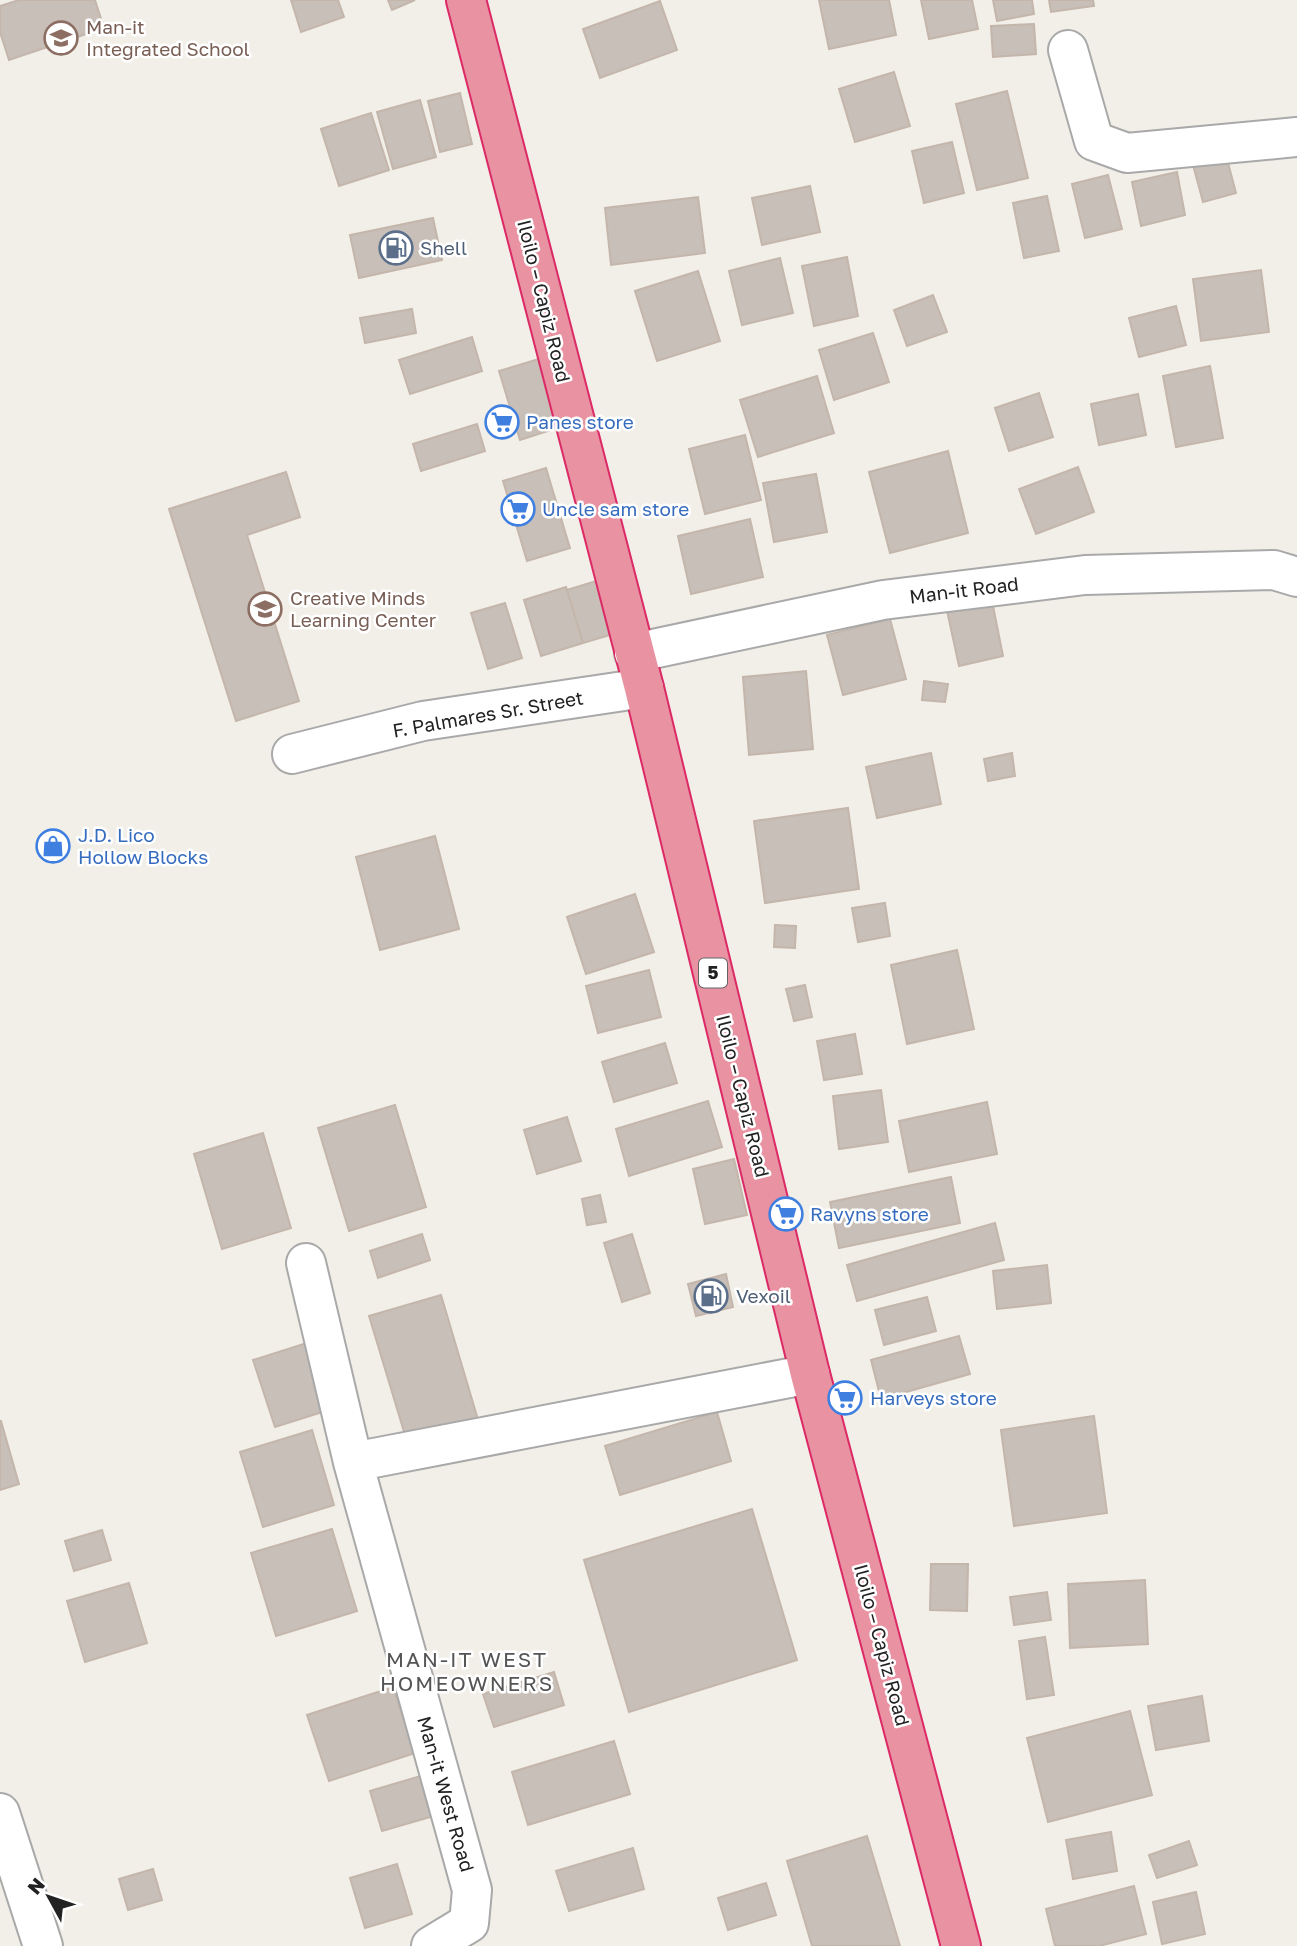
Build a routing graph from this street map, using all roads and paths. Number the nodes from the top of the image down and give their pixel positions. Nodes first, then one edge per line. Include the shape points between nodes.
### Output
1 (466, 0) edge
2 (1068, 50) dead end
3 (1297, 137) edge
4 (1297, 577) edge
5 (639, 671) junction
6 (292, 754) dead end
7 (306, 1264) dead end
8 (810, 1374) junction
9 (353, 1462) junction
10 (0, 1813) edge
11 (43, 1946) edge
12 (431, 1946) edge
13 (961, 1946) edge

1 - 5 highway, Iloilo – Capiz Road / 5
2 - 3 street via 1094,141 1127,153
4 - 5 street, Man-it Road via 1274,570 1085,575 883,600
5 - 6 street, F. Palmares Sr. Street
5 - 8 highway, Iloilo – Capiz Road / 5
7 - 9 street, Man-it West Road
8 - 9 street
8 - 13 highway, Iloilo – Capiz Road / 5
9 - 12 street, Man-it West Road via 472,1890 469,1923
10 - 11 street

